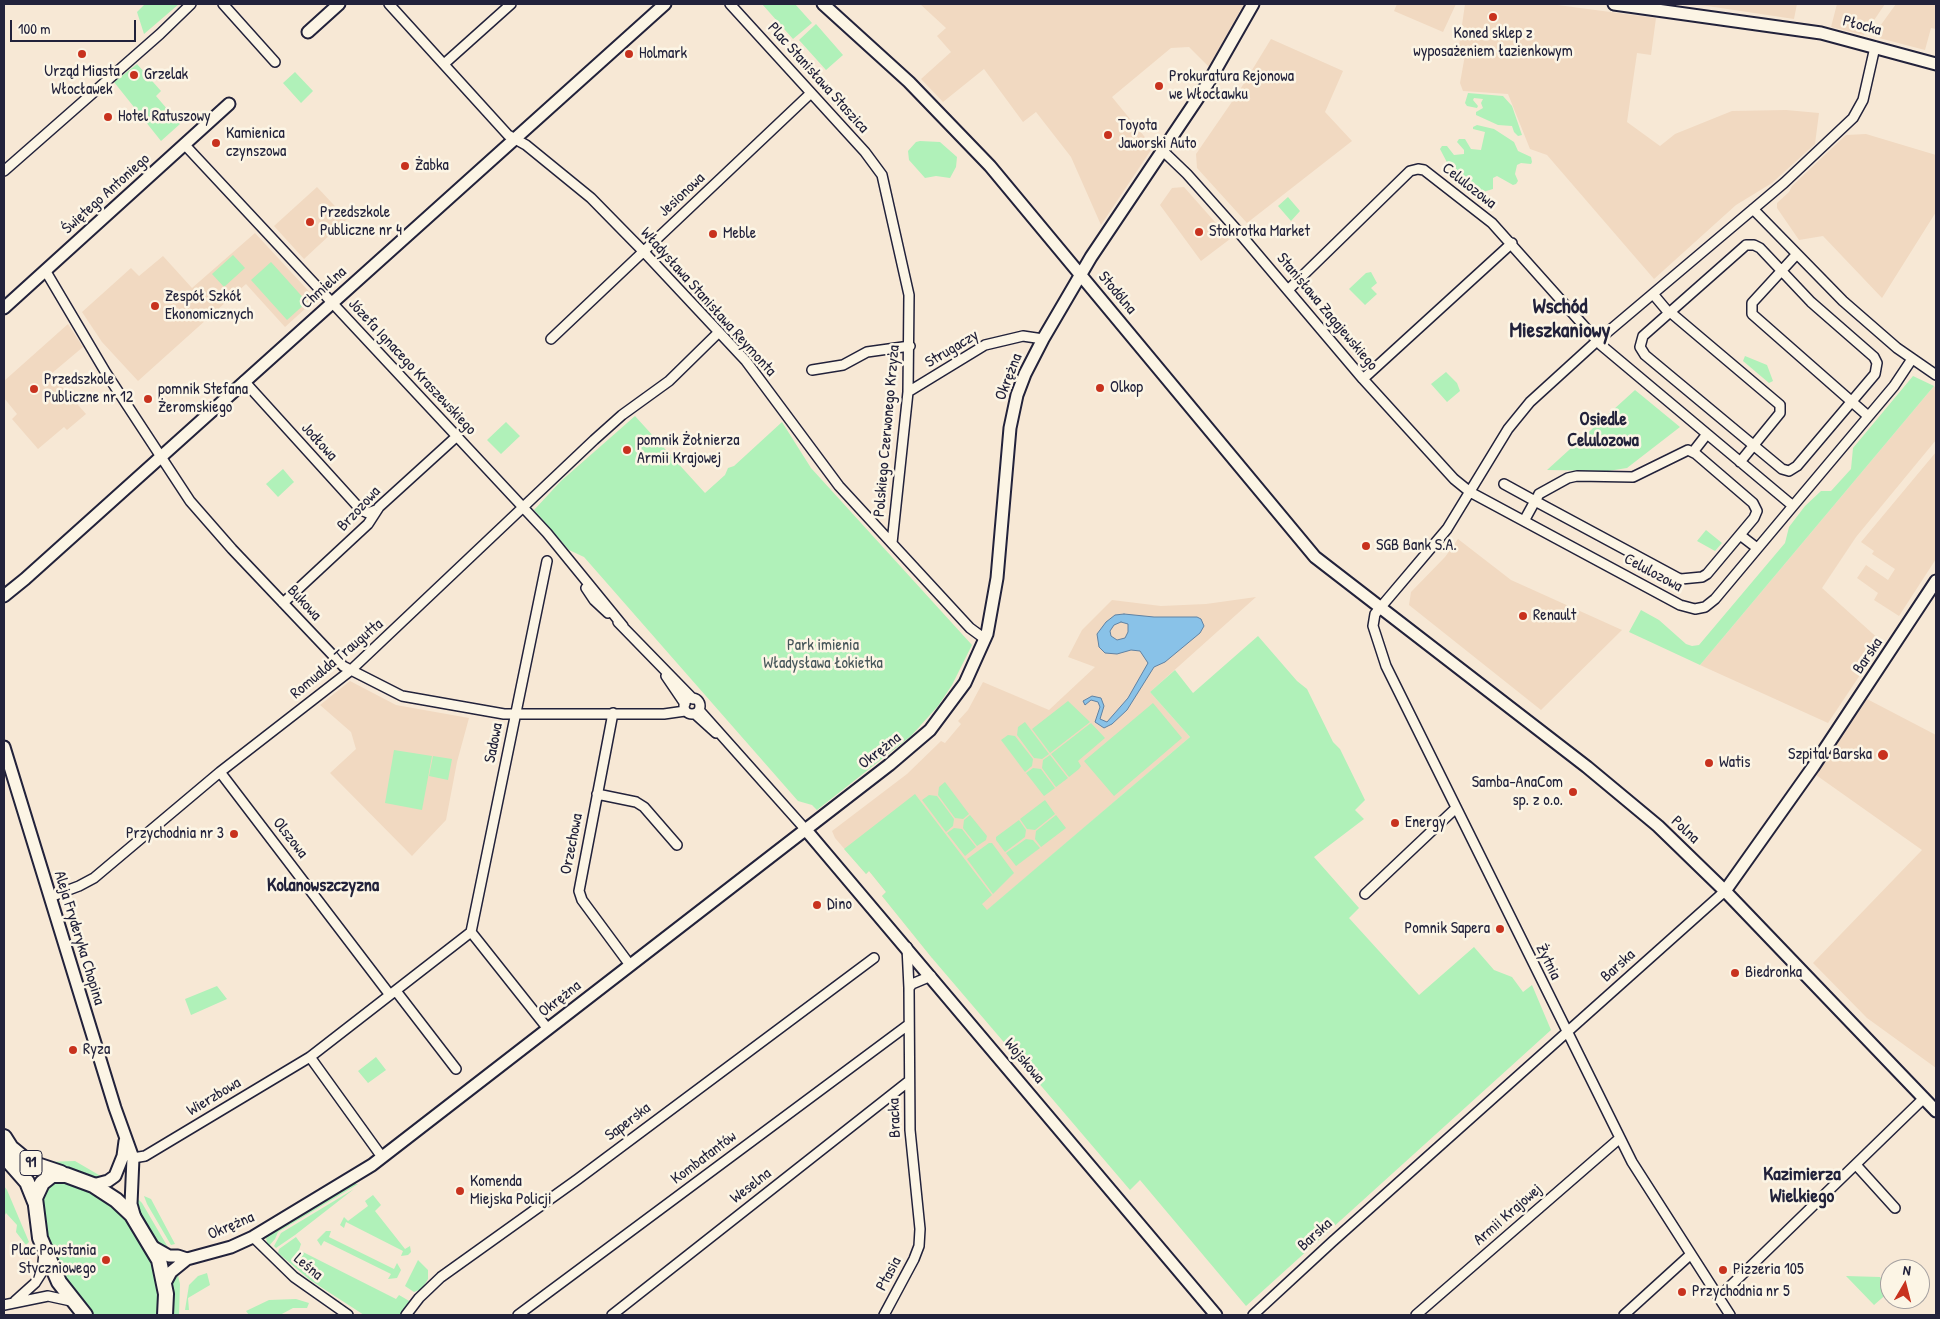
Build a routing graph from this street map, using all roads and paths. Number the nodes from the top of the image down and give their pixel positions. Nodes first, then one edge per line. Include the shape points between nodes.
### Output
1 (190, 4) edge
2 (223, 4) edge
3 (339, 4) edge
4 (389, 4) edge
5 (511, 4) edge
6 (665, 4) edge
7 (730, 4) edge
8 (823, 4) edge
9 (1253, 4) edge
10 (1614, 4) edge
11 (308, 32) dead end
12 (1875, 46) junction
13 (275, 62) dead end
14 (444, 64) junction
15 (1936, 64) edge
16 (811, 94) junction
17 (229, 104) dead end
18 (515, 139) junction
19 (184, 144) junction
20 (1162, 150) junction
21 (4, 171) edge
22 (882, 175) joint
23 (1753, 209) junction
24 (1512, 243) junction
25 (644, 252) junction
26 (1796, 255) junction
27 (45, 270) junction
28 (1781, 271) junction
29 (1080, 275) junction
30 (1289, 289) junction
31 (1653, 294) junction
32 (332, 303) junction
33 (4, 308) edge
34 (1670, 312) junction
35 (719, 332) junction
36 (1043, 339) junction
37 (551, 340) dead end
38 (1597, 341) junction
39 (910, 346) junction
40 (1912, 359) junction
41 (812, 370) dead end
42 (1936, 375) edge
43 (1363, 379) junction
44 (244, 381) junction
45 (908, 392) junction
46 (1851, 402) junction
47 (1868, 416) junction
48 (1707, 434) junction
49 (456, 437) junction
50 (1754, 446) junction
51 (1694, 452) junction
52 (161, 456) junction
53 (1740, 462) junction
54 (1504, 484) dead end
55 (1470, 492) junction
56 (1535, 501) junction
57 (1793, 506) junction
58 (523, 509) junction
59 (376, 510) junction
60 (1524, 521) junction
61 (1740, 535) junction
62 (892, 543) junction
63 (1757, 548) junction
64 (547, 561) dead end
65 (1936, 581) edge
66 (4, 596) edge
67 (284, 603) junction
68 (1380, 608) junction
69 (985, 639) junction
70 (350, 671) junction
71 (687, 704) junction
72 (697, 712) junction
73 (613, 713) junction
74 (515, 714) junction
75 (4, 747) edge
76 (220, 772) junction
77 (597, 794) junction
78 (1456, 808) junction
79 (806, 830) junction
80 (677, 845) dead end
81 (1725, 891) junction
82 (1365, 894) dead end
83 (50, 897) junction
84 (471, 932) junction
85 (907, 946) junction
86 (874, 958) dead end
87 (630, 965) junction
88 (931, 976) junction
89 (909, 988) junction
90 (393, 993) junction
91 (908, 1025) junction
92 (548, 1029) junction
93 (1566, 1034) junction
94 (310, 1057) junction
95 (456, 1069) dead end
96 (909, 1081) junction
97 (1924, 1098) junction
98 (1936, 1111) edge
99 (4, 1137) edge
100 (125, 1138) junction
101 (1620, 1138) junction
102 (382, 1157) junction
103 (133, 1158) junction
104 (6, 1161) edge
105 (1857, 1166) junction
106 (66, 1175) junction
107 (93, 1185) junction
108 (35, 1204) junction
109 (1895, 1208) dead end
110 (138, 1222) junction
111 (253, 1237) junction
112 (919, 1246) joint
113 (153, 1247) junction
114 (44, 1251) junction
115 (1690, 1255) junction
116 (187, 1258) junction
117 (164, 1285) junction
118 (1719, 1297) junction
119 (71, 1301) junction
120 (8, 1304) edge
121 (85, 1315) edge
122 (165, 1315) edge
123 (348, 1315) edge
124 (406, 1315) edge
125 (518, 1315) edge
126 (612, 1315) edge
127 (884, 1315) edge
128 (1216, 1315) edge
129 (1253, 1315) edge
130 (1416, 1315) edge
131 (1624, 1315) edge
132 (1730, 1315) edge

1 - 21 street
2 - 13 street
3 - 11 street
4 - 14 street, Władysława Stanisława Reymonta
5 - 14 street
6 - 18 street, Chmielna
7 - 16 street, Plac Stanisława Staszica
8 - 29 street, Stodólna via 902,76 969,144
9 - 20 street, Okrężna via 1208,83
10 - 12 street, Płocka via 1821,33
12 - 15 street, Płocka
12 - 23 street via 1863,100 1853,118
14 - 18 street, Władysława Stanisława Reymonta
16 - 22 street, Plac Stanisława Staszica
16 - 25 street, Jesionowa
17 - 19 street, Świętego Antoniego
18 - 25 street, Władysława Stanisława Reymonta via 592,198
18 - 32 street, Chmielna
19 - 27 street, Świętego Antoniego
19 - 32 street, Józefa Ignacego Kraszewskiego
20 - 29 street, Okrężna
20 - 30 street, Stanisława Zagajewskiego
22 - 39 street, Polskiego Czerwonego Krzyża via 908,283
23 - 26 street
23 - 31 street
24 - 30 street, Celulozowa via 1478,210 1424,170 1413,169
24 - 38 street, Celulozowa
24 - 43 street
25 - 35 street, Władysława Stanisława Reymonta
25 - 37 street, Jesionowa
26 - 28 street
26 - 40 street via 1869,324
27 - 33 street, Świętego Antoniego
27 - 52 street, Bukowa
28 - 34 street via 1758,246 1746,245
28 - 46 street via 1876,360 1875,374
28 - 46 street via 1752,303 1752,314
29 - 36 street, Okrężna
29 - 68 street, Stodólna via 1304,547
30 - 43 street, Stanisława Zagajewskiego
31 - 34 street
31 - 38 street
32 - 44 street, Chmielna
32 - 49 street, Józefa Ignacego Kraszewskiego
34 - 50 street via 1779,403 1780,413
34 - 50 street via 1643,336 1640,344 1643,352
35 - 58 street, Romualda Traugutta via 669,381 622,415
35 - 62 street, Władysława Stanisława Reymonta via 746,362 828,472
36 - 45 street, Strugaczy via 1023,336 985,345
36 - 69 street, Okrężna via 1021,386 1010,428 997,578
38 - 48 street, Celulozowa
38 - 55 street via 1522,411
39 - 41 street via 867,352 843,365
39 - 45 street, Polskiego Czerwonego Krzyża
40 - 42 street
40 - 47 street, Celulozowa
43 - 55 street, Stanisława Zagajewskiego via 1454,479
44 - 52 street, Chmielna
44 - 59 street, Jodłowa via 361,510 368,513
45 - 62 street, Polskiego Czerwonego Krzyża
46 - 47 street
46 - 50 street via 1792,470 1782,469
47 - 57 street, Celulozowa
48 - 51 street
48 - 53 street, Celulozowa
49 - 58 street, Józefa Ignacego Kraszewskiego
49 - 59 street, Brzozowa
50 - 53 street
51 - 56 street via 1684,451 1632,477 1571,477 1541,492
51 - 61 street via 1756,506 1756,516
52 - 66 street, Chmielna
52 - 67 street, Bukowa via 200,514
53 - 57 street, Celulozowa
54 - 56 street
55 - 60 street, Celulozowa
55 - 68 street via 1437,544
56 - 60 street
56 - 61 street via 1681,579 1707,574
57 - 63 street, Celulozowa
58 - 70 street, Romualda Traugutta
58 - 71 street, Józefa Ignacego Kraszewskiego via 663,669
59 - 67 street, Brzozowa via 368,524
60 - 63 street, Celulozowa via 1690,609 1710,604
61 - 63 street
62 - 69 street, Władysława Stanisława Reymonta via 970,628
64 - 74 street, Sadowa
65 - 81 street, Barska via 1813,767
67 - 70 street, Bukowa via 335,660
68 - 78 street, Żytnia via 1373,626 1381,654
68 - 81 street, Polna via 1620,793
69 - 79 street, Okrężna via 966,683 930,730
70 - 74 street, Bukowa via 402,696
70 - 76 street, Romualda Traugutta
71 - 72 street via 689,714
71 - 72 street via 699,702
71 - 73 street, Bukowa via 664,714
72 - 79 street
73 - 74 street, Bukowa
73 - 77 street, Orzechowa
74 - 84 street, Sadowa
75 - 83 street, Aleja Fryderyka Chopina
76 - 83 street, Romualda Traugutta via 94,878
76 - 90 street, Olszowa
77 - 80 street via 636,802 644,807
77 - 87 street, Orzechowa via 579,891 582,900
78 - 82 street
78 - 93 street, Żytnia
79 - 85 street, Wojskowa
79 - 87 street, Okrężna
81 - 93 street, Barska
81 - 97 street, Polna
83 - 100 street, Aleja Fryderyka Chopina
84 - 90 street, Wierzbowa
84 - 92 street
85 - 88 street, Wojskowa
85 - 89 street, Bracka
86 - 124 street, Saperska via 578,1179 440,1277
87 - 92 street, Okrężna
88 - 89 street
88 - 128 street, Wojskowa
89 - 91 street, Bracka
90 - 94 street, Wierzbowa
90 - 95 street, Olszowa
91 - 96 street, Bracka
91 - 125 street, Kombatantów
92 - 102 street, Okrężna
93 - 101 street, Żytnia
93 - 129 street, Barska
94 - 102 street
94 - 103 street, Wierzbowa via 145,1156
96 - 112 street, Bracka
96 - 126 street, Weselna
97 - 98 street, Polna
97 - 105 street
99 - 106 main road, 91 via 11,1148 28,1162
100 - 103 street, Aleja Fryderyka Chopina
100 - 107 street, Aleja Fryderyka Chopina via 118,1172 108,1181
101 - 115 street, Żytnia via 1637,1172
101 - 130 street, Armii Krajowej
102 - 111 street, Okrężna
103 - 110 street, Aleja Fryderyka Chopina via 131,1204
104 - 108 main road, 91 via 30,1186
105 - 109 street
105 - 118 street
106 - 107 main road, 91
106 - 108 main road via 47,1178 39,1187
107 - 110 main road, 91 via 122,1204
108 - 114 main road, 91
110 - 113 main road, 91
111 - 116 street, Okrężna via 231,1247
111 - 123 street, Leśna via 294,1277
112 - 127 street, Ptasia
113 - 116 street, Okrężna via 169,1256
113 - 117 main road, 91
114 - 119 main road, 91
114 - 120 street via 42,1272 35,1283 23,1296
115 - 118 street, Żytnia
115 - 131 street
116 - 117 street via 171,1272
117 - 122 main road, 91
118 - 132 street, Żytnia
119 - 120 street via 55,1296
119 - 121 main road, 91

